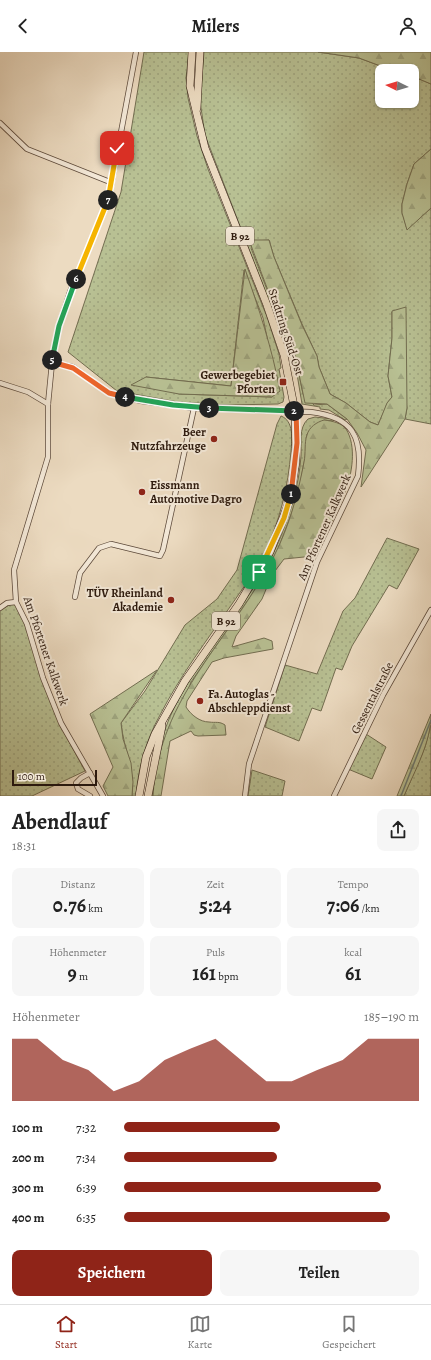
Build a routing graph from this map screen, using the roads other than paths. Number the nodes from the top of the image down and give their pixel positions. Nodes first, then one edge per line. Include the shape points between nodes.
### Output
1 (136, 52) edge
2 (192, 52) edge
3 (200, 52) edge
4 (197, 117) junction
5 (0, 123) edge
6 (110, 182) junction
7 (52, 362) junction
8 (0, 383) edge
9 (48, 404) junction
10 (194, 408) junction
11 (296, 411) junction
12 (75, 597) dead end
13 (16, 602) junction
14 (0, 608) edge
15 (431, 610) edge
16 (163, 721) junction
17 (90, 773) junction
18 (90, 796) edge
19 (103, 796) edge
20 (139, 796) edge
21 (148, 796) edge
22 (245, 796) edge
23 (334, 796) edge

1 - 6 street, Am Pfortener Kalkwerk
2 - 4 main road, Stadtring Süd-Ost / B 92 via 190,86
3 - 4 main road, Stadtring Süd-Ost / B 92
4 - 11 main road, Stadtring Süd-Ost / B 92 via 212,167 278,334
5 - 6 street via 27,149
6 - 7 street, Am Pfortener Kalkwerk via 108,202 59,326
7 - 9 street, Am Pfortener Kalkwerk
7 - 10 street, Am Pfortener Kalkwerk via 73,368 109,393
8 - 9 street via 28,392
9 - 13 street, Am Pfortener Kalkwerk via 48,457 14,570
10 - 11 street, Am Pfortener Kalkwerk
10 - 12 street via 160,556 112,544 99,548 80,573
11 - 16 main road, Stadtring Süd-Ost / B 92 via 297,443 293,484 284,518 270,552 239,604 184,681
11 - 22 street, Am Pfortener Kalkwerk via 328,414 347,424 354,432 360,449 358,476 314,570 249,764
13 - 14 street via 7,603
13 - 17 street, Am Pfortener Kalkwerk via 27,624 61,723
15 - 23 street, Gessentalstraße via 383,695
16 - 20 main road, Stadtring Süd-Ost / B 92 via 149,745
16 - 21 main road, Stadtring Süd-Ost / B 92
17 - 18 street via 76,783 78,790
17 - 19 street, Am Pfortener Kalkwerk

